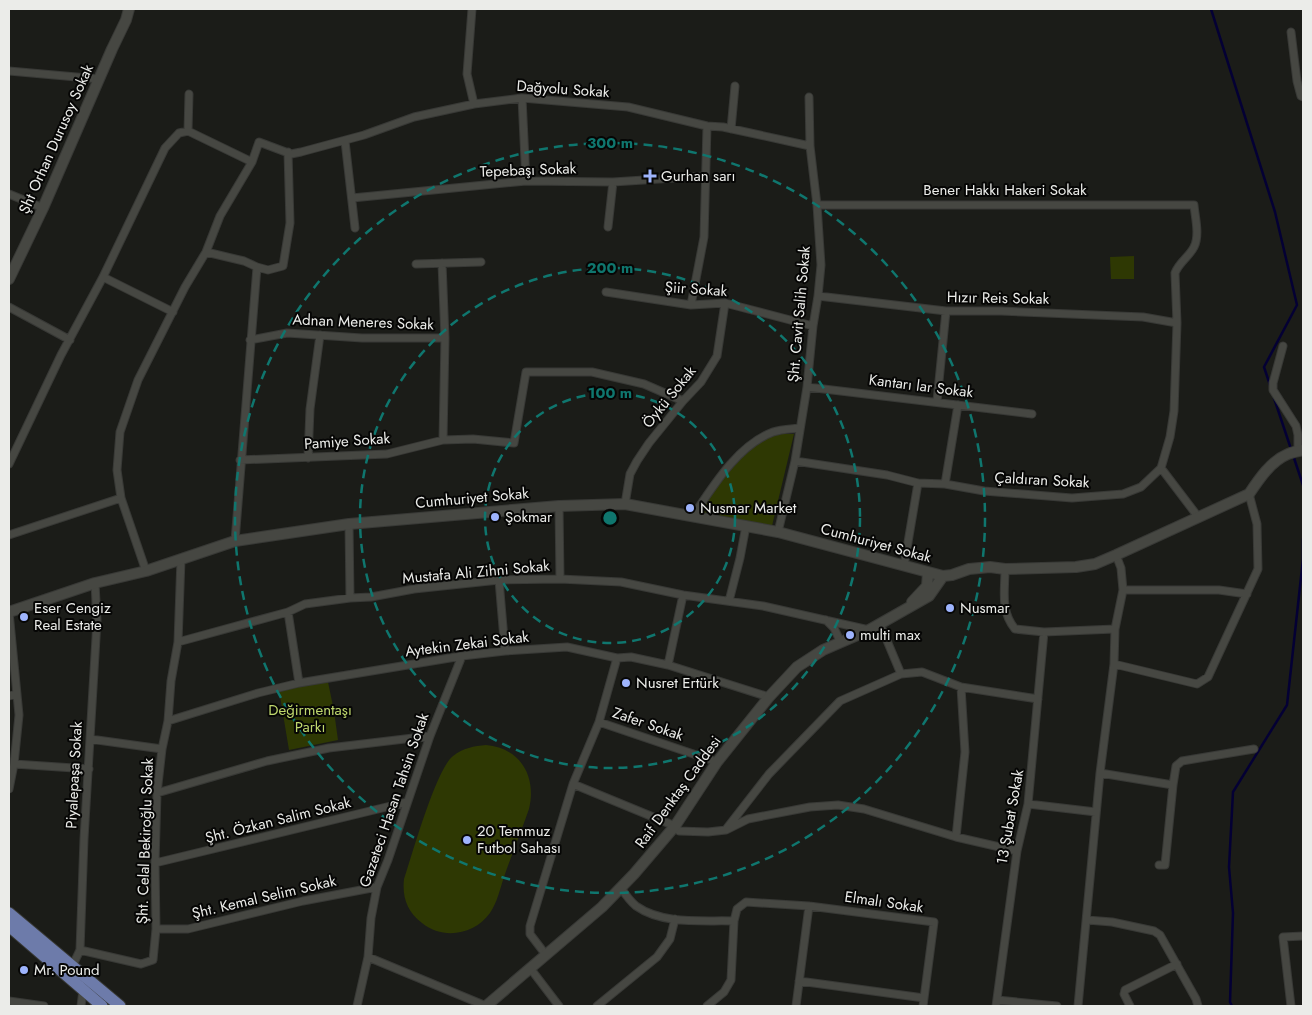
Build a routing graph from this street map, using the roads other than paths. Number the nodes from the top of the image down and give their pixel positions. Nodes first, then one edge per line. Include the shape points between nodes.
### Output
1 (129, 9) edge
2 (136, 9) edge
3 (472, 9) edge
4 (126, 20) junction
5 (1291, 32) dead end
6 (9, 71) edge
7 (99, 79) junction
8 (735, 86) dead end
9 (189, 94) dead end
10 (809, 97) dead end
11 (1303, 97) edge
12 (522, 98) junction
13 (474, 104) junction
14 (707, 126) junction
15 (731, 129) junction
16 (188, 131) junction
17 (345, 141) junction
18 (810, 146) junction
19 (288, 152) junction
20 (252, 162) junction
21 (704, 176) junction
22 (526, 181) junction
23 (613, 182) junction
24 (9, 194) edge
25 (352, 198) junction
26 (817, 204) junction
27 (43, 208) junction
28 (608, 227) dead end
29 (355, 228) dead end
30 (206, 252) junction
31 (481, 262) dead end
32 (442, 263) junction
33 (416, 264) dead end
34 (257, 267) junction
35 (103, 277) junction
36 (9, 279) edge
37 (606, 292) dead end
38 (818, 296) junction
39 (725, 303) junction
40 (691, 304) junction
41 (9, 307) edge
42 (946, 311) junction
43 (173, 312) junction
44 (1177, 323) junction
45 (813, 326) junction
46 (320, 335) junction
47 (445, 338) junction
48 (70, 340) junction
49 (250, 340) junction
50 (1283, 346) dead end
51 (807, 387) junction
52 (683, 401) junction
53 (937, 401) junction
54 (958, 405) junction
55 (1032, 414) dead end
56 (800, 428) junction
57 (443, 440) junction
58 (1301, 450) edge
59 (308, 458) junction
60 (240, 460) junction
61 (795, 461) junction
62 (9, 464) edge
63 (1161, 468) junction
64 (918, 483) junction
65 (945, 484) junction
66 (1249, 494) junction
67 (120, 498) junction
68 (625, 504) junction
69 (559, 506) junction
70 (693, 516) junction
71 (1199, 518) junction
72 (349, 524) junction
73 (746, 526) junction
74 (778, 532) junction
75 (9, 535) edge
76 (235, 541) junction
77 (1116, 555) junction
78 (181, 559) junction
79 (904, 566) junction
80 (1005, 569) junction
81 (146, 571) junction
82 (928, 573) junction
83 (943, 576) junction
84 (560, 579) junction
85 (499, 580) junction
86 (95, 583) junction
87 (1123, 590) junction
88 (1247, 594) junction
89 (683, 595) junction
90 (350, 598) junction
91 (729, 601) junction
92 (903, 611) junction
93 (9, 612) edge
94 (288, 612) junction
95 (826, 620) junction
96 (880, 624) junction
97 (869, 630) junction
98 (1115, 630) junction
99 (1044, 632) junction
100 (178, 642) junction
101 (841, 643) junction
102 (505, 651) junction
103 (462, 656) junction
104 (617, 658) junction
105 (1114, 664) junction
106 (668, 665) junction
107 (902, 674) junction
108 (299, 683) junction
109 (961, 687) junction
110 (18, 694) junction
111 (9, 696) edge
112 (769, 697) junction
113 (1038, 699) junction
114 (168, 720) junction
115 (599, 722) junction
116 (430, 736) junction
117 (90, 739) junction
118 (162, 749) junction
119 (1254, 749) dead end
120 (718, 762) junction
121 (14, 764) junction
122 (89, 769) junction
123 (1100, 773) junction
124 (573, 784) junction
125 (1173, 785) junction
126 (9, 789) edge
127 (157, 792) junction
128 (407, 802) junction
129 (1028, 804) junction
130 (1096, 812) junction
131 (675, 826) junction
132 (726, 830) junction
133 (956, 837) junction
134 (1017, 851) junction
135 (155, 863) junction
136 (1159, 865) dead end
137 (377, 887) junction
138 (621, 888) junction
139 (809, 906) junction
140 (9, 913) edge
141 (675, 920) junction
142 (1087, 920) junction
143 (734, 921) junction
144 (9, 926) edge
145 (156, 929) junction
146 (1303, 936) edge
147 (80, 950) junction
148 (546, 955) junction
149 (368, 958) junction
150 (1177, 964) junction
151 (72, 967) junction
152 (530, 968) junction
153 (799, 981) junction
154 (83, 990) junction
155 (924, 998) junction
156 (9, 1001) edge
157 (102, 1003) edge
158 (997, 1003) edge
159 (44, 1006) edge
160 (81, 1006) edge
161 (120, 1006) edge
162 (357, 1006) edge
163 (486, 1006) edge
164 (559, 1006) edge
165 (597, 1006) edge
166 (707, 1006) edge
167 (796, 1006) edge
168 (923, 1006) edge
169 (1057, 1006) edge
170 (1078, 1006) edge
171 (1130, 1006) edge
172 (1198, 1006) edge
173 (1291, 1006) edge

1 - 4 street, Şht Orhan Durusoy Sokak
2 - 4 street
3 - 13 street via 467,74
4 - 7 street, Şht Orhan Durusoy Sokak
5 - 11 street via 1297,82
6 - 7 street
7 - 27 street, Şht Orhan Durusoy Sokak
8 - 15 street
9 - 16 street
10 - 18 street, Şht. Cavit Salih Sokak
12 - 13 street, Dağyolu Sokak
12 - 14 street, Dağyolu Sokak via 628,107
12 - 22 street
13 - 17 street, Dağyolu Sokak via 414,117
14 - 15 street, Dağyolu Sokak
14 - 21 street
15 - 18 street, Dağyolu Sokak
16 - 20 street
16 - 35 street via 179,132 165,148
17 - 19 street, Dağyolu Sokak via 292,154
17 - 25 street
18 - 26 street, Şht. Cavit Salih Sokak
19 - 20 street, Dağyolu Sokak via 259,142
19 - 34 street via 290,223 283,266 268,270
20 - 30 street via 220,216
21 - 23 street, Tepebaşı Sokak
21 - 40 street via 704,237
22 - 23 street, Tepebaşı Sokak
22 - 25 street, Tepebaşı Sokak
23 - 28 street
24 - 27 street
25 - 29 street
26 - 38 street, Şht. Cavit Salih Sokak via 821,265
26 - 44 street, Bener Hakkı Hakeri Sokak via 1194,205 1194,247 1175,274
27 - 36 street, Şht Orhan Durusoy Sokak
30 - 34 street
30 - 43 street
31 - 32 street
32 - 33 street
32 - 47 street
34 - 49 street
35 - 43 street
35 - 48 street
37 - 40 street, Şiir Sokak
38 - 42 street, Hızır Reis Sokak
38 - 45 street, Şht. Cavit Salih Sokak
39 - 40 street, Şiir Sokak
39 - 45 street, Şiir Sokak
39 - 52 street, Öykü Sokak via 717,356
41 - 48 street
42 - 44 street, Hızır Reis Sokak via 1001,310 1143,317
42 - 53 street
43 - 67 street via 138,380 124,417 117,470
44 - 63 street via 1174,411
45 - 51 street, Şht. Cavit Salih Sokak
46 - 47 street, Adnan Meneres Sokak
46 - 49 street, Adnan Meneres Sokak via 287,333
46 - 59 street via 310,409
47 - 57 street
48 - 62 street
49 - 60 street
50 - 58 street via 1273,390 1296,426
51 - 53 street, Kantarı lar Sokak
51 - 56 street, Şht. Cavit Salih Sokak
52 - 57 street, Pamiye Sokak via 644,384 592,372 526,372 514,443
52 - 68 street, Öykü Sokak via 637,461 630,474
53 - 54 street, Kantarı lar Sokak
54 - 55 street, Kantarı lar Sokak
54 - 65 street
56 - 61 street, Şht. Cavit Salih Sokak
56 - 70 street via 774,431 750,446 721,475
57 - 59 street, Pamiye Sokak via 387,454
58 - 66 street via 1276,461
59 - 60 street, Pamiye Sokak
60 - 76 street
61 - 64 street, Çaldıran Sokak
61 - 74 street, Şht. Cavit Salih Sokak
63 - 65 street, Çaldıran Sokak via 1141,487 1123,494 1093,497 984,491
63 - 71 street
64 - 65 street, Çaldıran Sokak
64 - 79 street
66 - 71 street
66 - 88 street via 1257,524 1258,569
67 - 75 street
67 - 81 street
68 - 69 street, Cumhuriyet Sokak
68 - 70 street, Cumhuriyet Sokak
69 - 72 street, Cumhuriyet Sokak
69 - 84 street
70 - 73 street, Cumhuriyet Sokak
71 - 77 street
72 - 76 street, Cumhuriyet Sokak
72 - 90 street
73 - 74 street, Cumhuriyet Sokak
73 - 91 street
74 - 79 street, Cumhuriyet Sokak
76 - 78 street, Cumhuriyet Sokak
77 - 80 street via 1095,564 1076,567
77 - 87 street
78 - 81 street, Cumhuriyet Sokak
78 - 100 street, Şht. Celal Bekiroğlu Sokak
79 - 82 street, Cumhuriyet Sokak
80 - 83 street via 969,569
80 - 99 street via 1004,611 1009,622 1014,629
81 - 86 street, Cumhuriyet Sokak
82 - 83 street, Cumhuriyet Sokak
82 - 92 street, Raif Denktaş Caddesi via 927,586
83 - 92 street, Raif Denktaş Caddesi via 929,596
84 - 85 street, Mustafa Ali Zihni Sokak
84 - 89 street, Mustafa Ali Zihni Sokak via 621,582
85 - 90 street, Mustafa Ali Zihni Sokak
85 - 102 street
86 - 93 street, Cumhuriyet Sokak
86 - 117 street, Piyalepaşa Sokak via 97,621
87 - 88 street via 1219,590
87 - 98 street
88 - 105 street via 1208,677 1197,684
89 - 91 street, Mustafa Ali Zihni Sokak
89 - 106 street
90 - 94 street, Mustafa Ali Zihni Sokak via 306,604
91 - 95 street, Mustafa Ali Zihni Sokak
92 - 96 street, Raif Denktaş Caddesi
93 - 110 street
94 - 100 street, Mustafa Ali Zihni Sokak
94 - 108 street
95 - 97 street, Mustafa Ali Zihni Sokak
95 - 101 street
96 - 97 street, Raif Denktaş Caddesi
96 - 107 street
97 - 101 street, Raif Denktaş Caddesi
98 - 99 street
98 - 105 street
99 - 113 street, 13 Şubat Sokak
100 - 114 street, Şht. Celal Bekiroğlu Sokak
101 - 112 street, Raif Denktaş Caddesi via 797,667
102 - 103 street, Aytekin Zekai Sokak
102 - 104 street, Aytekin Zekai Sokak via 567,646
103 - 108 street, Aytekin Zekai Sokak
103 - 116 street, Gazeteci Hasan Tahsin Sokak
104 - 106 street, Aytekin Zekai Sokak via 631,657
104 - 115 street
105 - 123 street
106 - 112 street, Aytekin Zekai Sokak
107 - 109 street via 922,672
107 - 132 street via 840,701 769,774
108 - 114 street, Aytekin Zekai Sokak
109 - 113 street
109 - 133 street via 965,752
110 - 111 street
110 - 121 street
112 - 120 street, Raif Denktaş Caddesi
113 - 129 street, 13 Şubat Sokak
114 - 118 street, Şht. Celal Bekiroğlu Sokak
115 - 120 street, Zafer Sokak
115 - 124 street
116 - 127 street via 329,748 267,761
116 - 128 street, Gazeteci Hasan Tahsin Sokak
117 - 118 street
117 - 122 street, Piyalepaşa Sokak
118 - 127 street, Şht. Celal Bekiroğlu Sokak
119 - 125 street via 1182,761 1176,766
120 - 131 street, Raif Denktaş Caddesi
121 - 122 street
121 - 126 street
122 - 147 street, Piyalepaşa Sokak
123 - 125 street
123 - 130 street
124 - 131 street
124 - 148 street via 530,926 530,934
125 - 136 street via 1165,865
127 - 135 street, Şht. Celal Bekiroğlu Sokak
128 - 135 street, Şht. Özkan Salim Sokak
128 - 137 street, Gazeteci Hasan Tahsin Sokak
129 - 130 street
129 - 134 street, 13 Şubat Sokak
130 - 142 street
131 - 132 street via 679,831 688,832
131 - 138 street, Raif Denktaş Caddesi
132 - 133 street via 748,819 838,805 864,809
133 - 134 street
134 - 158 street, 13 Şubat Sokak
135 - 145 street, Şht. Celal Bekiroğlu Sokak
137 - 145 street, Şht. Kemal Selim Sokak via 188,929
137 - 149 street, Gazeteci Hasan Tahsin Sokak
138 - 141 street via 635,905 651,914
138 - 148 street, Raif Denktaş Caddesi
139 - 143 street, Elmalı Sokak via 746,902 737,909
139 - 153 street
139 - 155 street, Elmalı Sokak via 934,922
140 - 151 main road
141 - 143 street
141 - 165 street via 670,939 657,957
142 - 150 street via 1154,931 1160,935
142 - 170 street
143 - 166 street via 731,980 724,992
144 - 154 main road
145 - 147 street, Şht. Celal Bekiroğlu Sokak via 153,960 141,964
146 - 173 street via 1283,937
147 - 151 street, Piyalepaşa Sokak
148 - 152 street, Raif Denktaş Caddesi
149 - 162 street, Gazeteci Hasan Tahsin Sokak
149 - 163 street
150 - 171 street via 1125,990
150 - 172 street
151 - 157 main road
152 - 163 street, Raif Denktaş Caddesi
152 - 164 street
153 - 155 street
153 - 167 street
154 - 157 main road
154 - 160 street
155 - 168 street, Elmalı Sokak
156 - 159 street
157 - 161 main road
158 - 169 street

